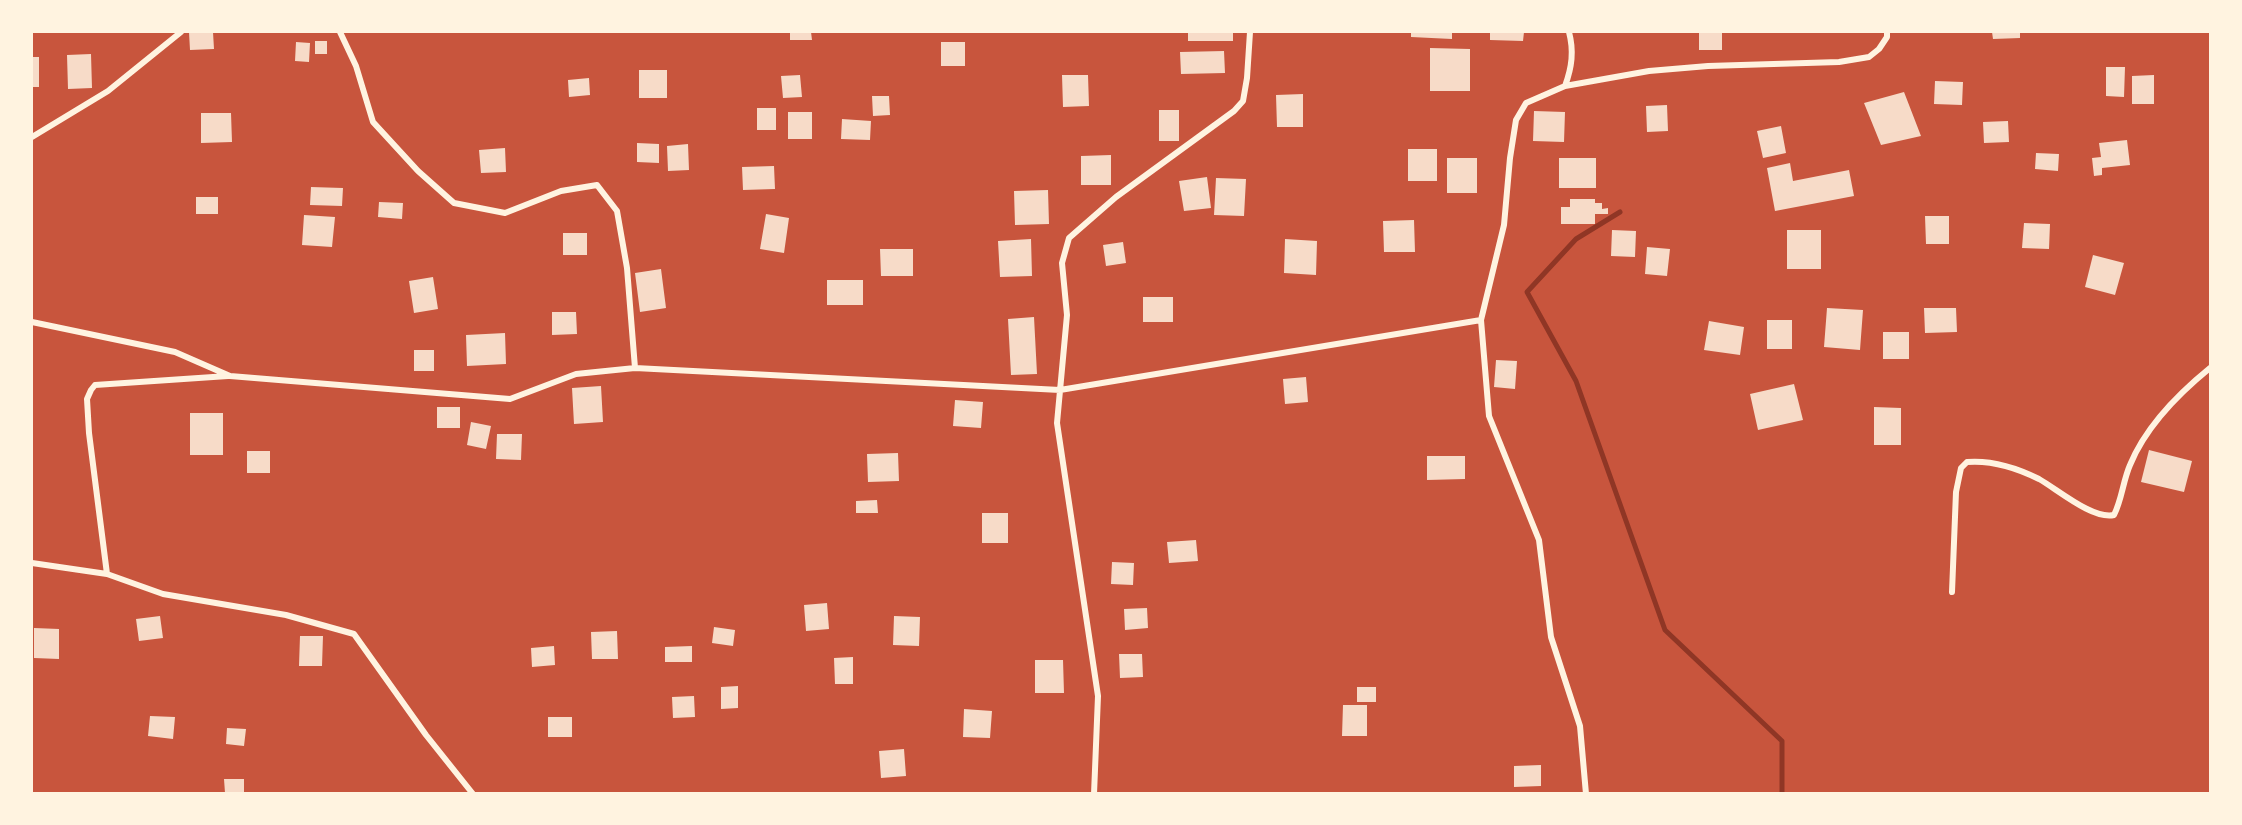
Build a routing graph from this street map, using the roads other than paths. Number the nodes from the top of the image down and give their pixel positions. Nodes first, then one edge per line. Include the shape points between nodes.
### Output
1 (182, 32) edge
2 (340, 32) edge
3 (1250, 32) edge
4 (1569, 32) edge
5 (1887, 32) edge
6 (1565, 86) junction
7 (32, 137) edge
8 (1481, 320) junction
9 (32, 322) edge
10 (634, 368) junction
11 (2211, 368) edge
12 (230, 376) junction
13 (1060, 390) junction
14 (32, 563) edge
15 (107, 574) junction
16 (1952, 592) dead end
17 (473, 794) edge
18 (1094, 794) edge
19 (1586, 794) edge

1 - 7 street via 108,91
2 - 10 street via 356,66 373,122 418,171 454,202 505,213 561,191 597,185 617,211 627,268
3 - 13 street via 1243,101 1116,197 1069,238 1062,263 1066,315
4 - 6 street via 1572,68
5 - 6 street via 1887,38 1869,57 1649,71
6 - 8 street via 1526,103 1516,120 1504,225
8 - 13 street
8 - 19 street via 1488,416 1539,540 1551,637 1580,726
9 - 12 street via 174,352
10 - 12 street via 576,374 510,399
10 - 13 street
11 - 16 street via 2179,394 2149,430 2130,465 2114,515 2096,512 2039,479 2007,466 1982,460 1967,462 1961,468 1956,492
12 - 15 street via 96,385 90,390 89,433
13 - 18 street via 1057,423 1098,696
14 - 15 street
15 - 17 street via 163,594 286,615 354,634

